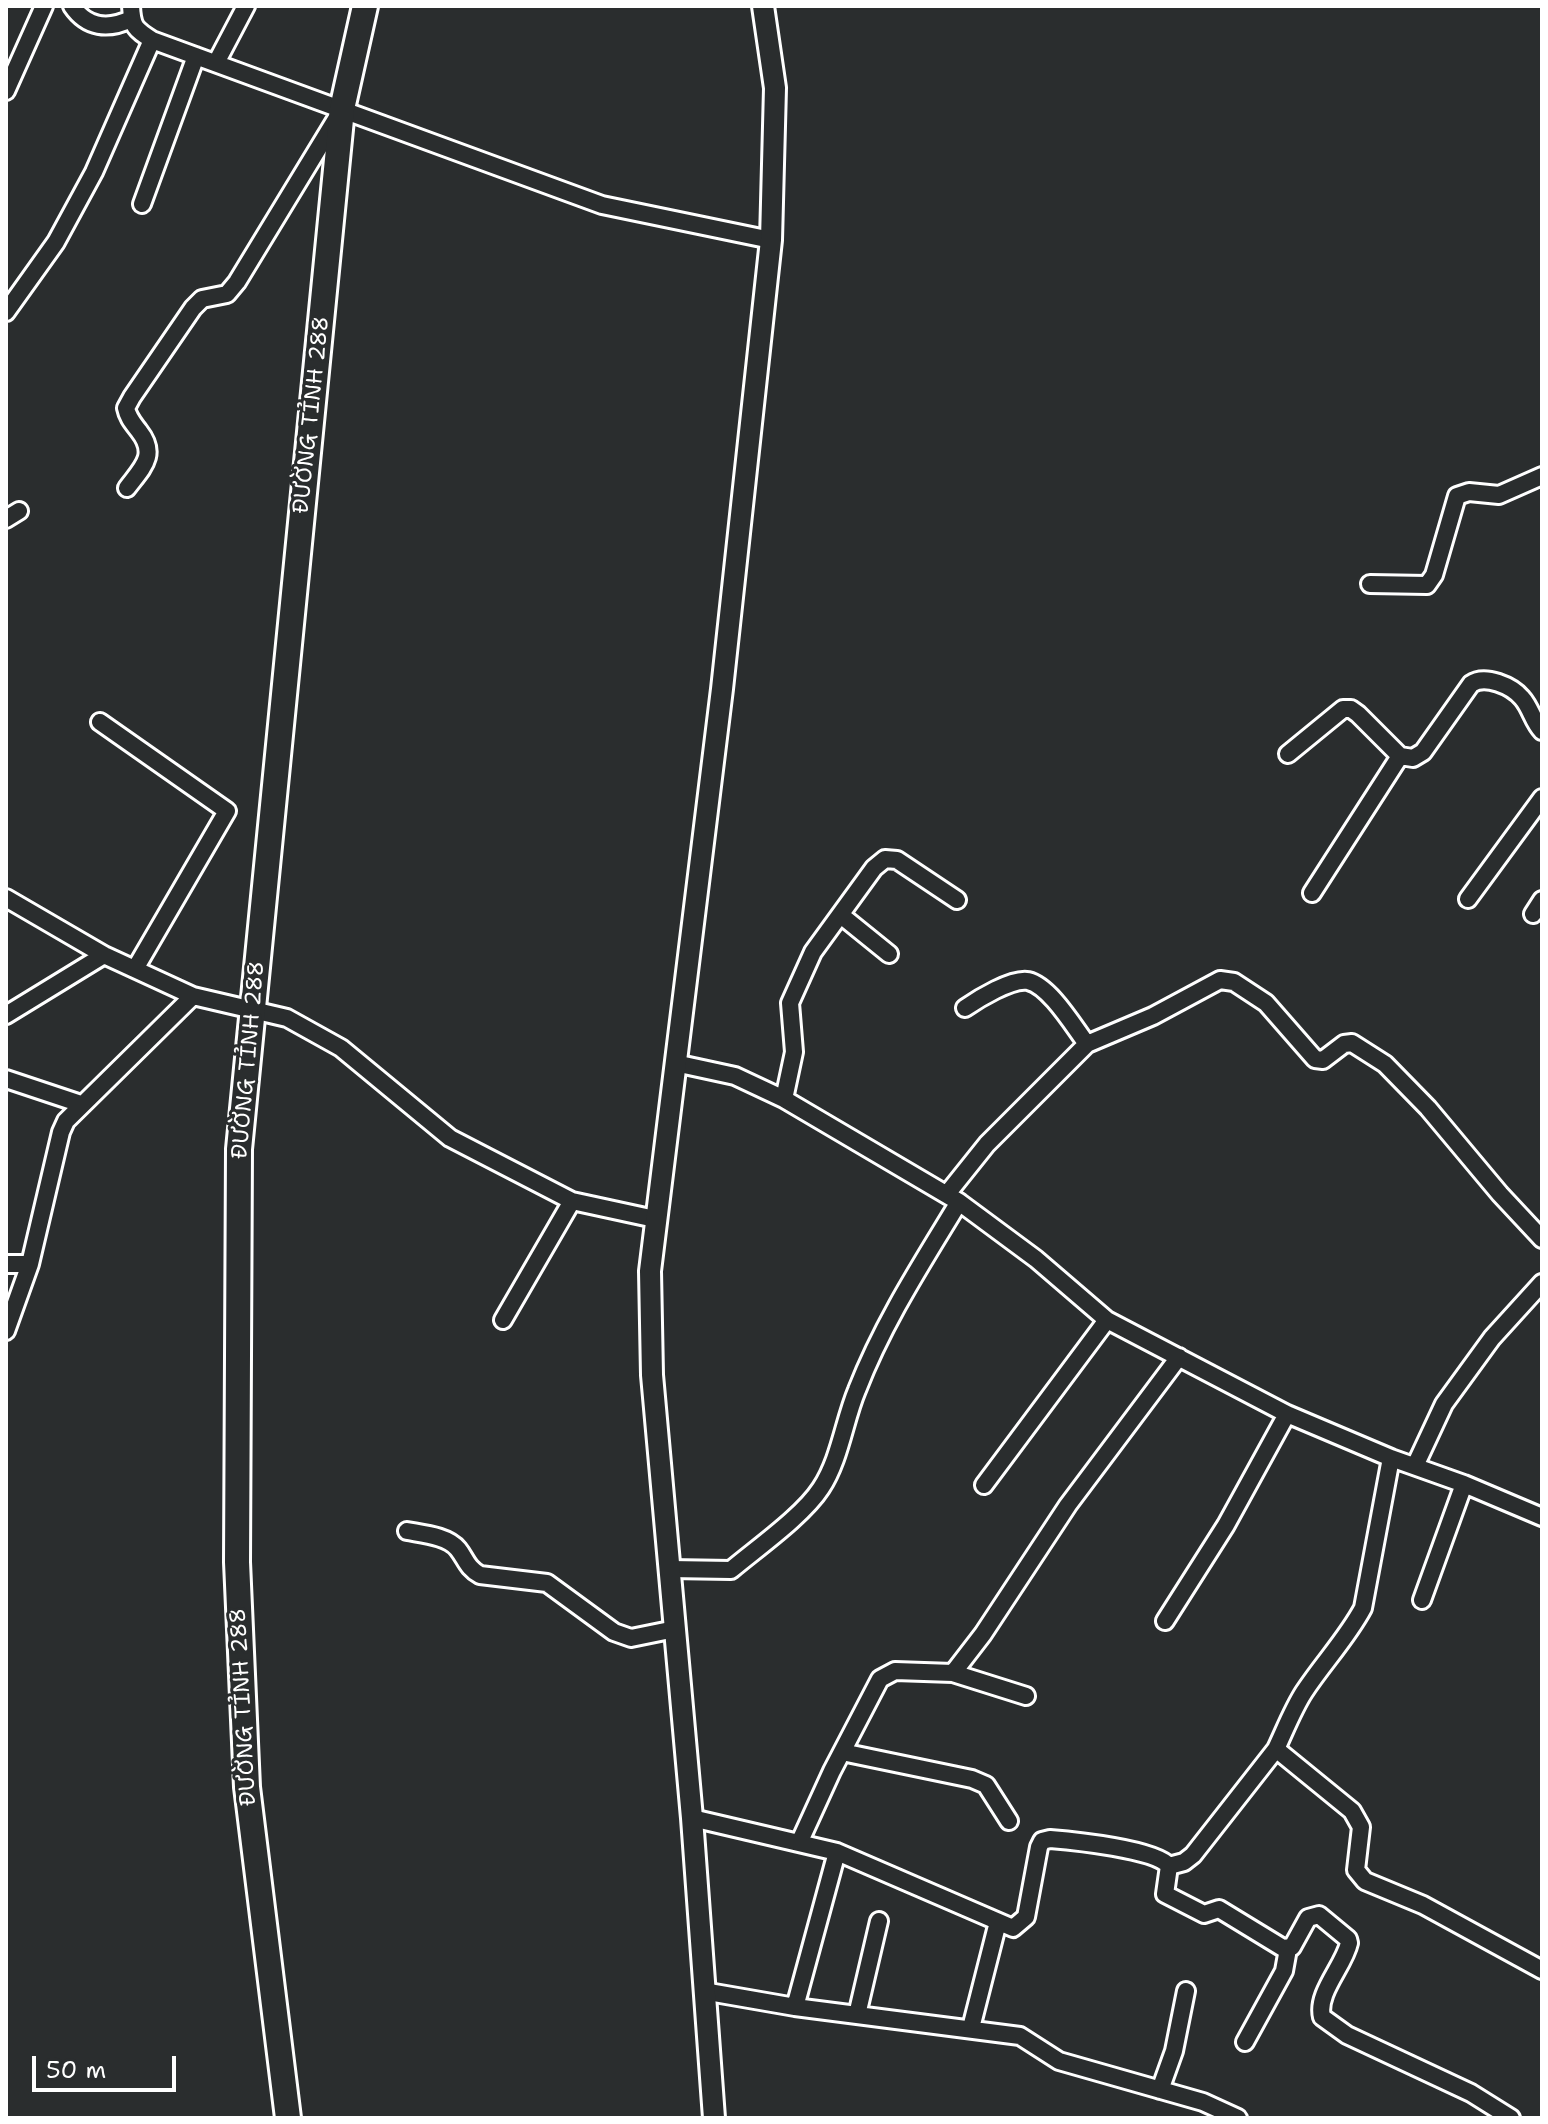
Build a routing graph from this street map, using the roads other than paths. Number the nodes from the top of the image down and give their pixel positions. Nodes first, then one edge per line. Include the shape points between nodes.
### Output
1 (44, 6) edge
2 (72, 6) edge
3 (246, 6) edge
4 (365, 6) edge
5 (763, 6) edge
6 (131, 13) edge
7 (152, 40) junction
8 (196, 56) junction
9 (216, 63) junction
10 (6, 91) edge
11 (342, 109) junction
12 (142, 204) dead end
13 (771, 240) junction
14 (6, 312) edge
15 (1542, 476) edge
16 (127, 488) dead end
17 (1370, 584) dead end
18 (100, 722) dead end
19 (1542, 731) edge
20 (1288, 754) dead end
21 (1400, 756) junction
22 (1542, 798) edge
23 (1312, 893) dead end
24 (6, 898) edge
25 (1468, 899) dead end
26 (957, 900) dead end
27 (842, 916) junction
28 (889, 954) dead end
29 (104, 955) junction
30 (135, 969) junction
31 (193, 996) junction
32 (253, 1008) junction
33 (965, 1008) dead end
34 (6, 1015) edge
35 (1087, 1044) junction
36 (675, 1063) junction
37 (6, 1079) edge
38 (784, 1099) junction
39 (81, 1104) junction
40 (953, 1198) junction
41 (572, 1201) junction
42 (655, 1219) junction
43 (1542, 1239) edge
44 (6, 1264) edge
45 (30, 1264) junction
46 (1542, 1283) edge
47 (503, 1320) dead end
48 (1107, 1320) junction
49 (6, 1331) edge
50 (1179, 1357) junction
51 (1287, 1414) junction
52 (1391, 1458) junction
53 (1415, 1466) junction
54 (1464, 1484) junction
55 (984, 1485) dead end
56 (1542, 1517) edge
57 (407, 1531) dead end
58 (670, 1569) junction
59 (1422, 1600) dead end
60 (1165, 1621) dead end
61 (675, 1629) junction
62 (953, 1673) junction
63 (1026, 1696) dead end
64 (1276, 1749) junction
65 (842, 1752) junction
66 (692, 1818) junction
67 (1009, 1821) dead end
68 (800, 1841) junction
69 (837, 1852) junction
70 (1169, 1866) junction
71 (879, 1921) dead end
72 (998, 1922) junction
73 (1288, 1949) junction
74 (1542, 1970) edge
75 (703, 1991) junction
76 (1186, 1991) dead end
77 (795, 2007) junction
78 (857, 2015) junction
79 (971, 2028) junction
80 (1245, 2042) dead end
81 (1160, 2090) junction
82 (288, 2118) edge
83 (714, 2118) edge
84 (1238, 2118) edge
85 (1511, 2118) edge

1 - 10 street
2 - 6 street via 87,22 103,27 120,25
3 - 9 street
4 - 11 main road, ĐƯỜNG TỈNH 288
5 - 13 street via 775,88
6 - 7 street via 136,30
7 - 8 street
7 - 14 street via 94,172 56,242
8 - 9 street
8 - 12 street
9 - 11 street
11 - 13 street via 602,205
11 - 16 street via 237,282 227,294 202,299 193,308 132,397 128,416 147,441 148,457
11 - 32 main road, ĐƯỜNG TỈNH 288
13 - 36 street
15 - 17 street via 1499,495 1457,496 1427,585
18 - 30 street via 227,811
19 - 21 street via 1520,695 1481,679 1471,684 1423,752 1413,758
20 - 21 street via 1343,709 1351,709
21 - 23 street
22 - 25 street
24 - 29 street
26 - 27 street via 897,860 885,859
27 - 28 street
27 - 38 street via 813,952 790,1003 794,1052
29 - 30 street
29 - 34 street
30 - 31 street
31 - 32 street
31 - 39 street
32 - 41 street via 287,1018 341,1048 450,1138
32 - 82 main road, ĐƯỜNG TỈNH 288 via 239,1149 237,1562 247,1787
33 - 35 street via 1012,983 1028,981 1046,992
35 - 40 street via 987,1144
35 - 43 street via 1212,983 1234,982 1266,1003 1315,1059 1323,1060 1348,1042 1385,1064
36 - 38 street via 735,1076
36 - 42 street
37 - 39 street
38 - 40 street
39 - 45 street via 61,1132
40 - 48 street
40 - 58 street via 856,1390 820,1489 731,1570
41 - 42 street
41 - 47 street
42 - 58 street via 652,1375
44 - 45 street
45 - 49 street
46 - 53 street via 1492,1338 1444,1404
48 - 50 street
48 - 55 street
50 - 51 street
50 - 62 street via 1068,1505
51 - 52 street
51 - 60 street
52 - 53 street
52 - 64 street via 1363,1608 1302,1695
53 - 54 street
54 - 56 street
54 - 59 street
57 - 61 street via 457,1546 480,1575 547,1583 622,1635
58 - 61 street
61 - 66 street
62 - 63 street
62 - 65 street via 895,1671 880,1679
64 - 70 street via 1193,1855
64 - 74 street via 1352,1811 1361,1827 1356,1870 1365,1881 1423,1905
65 - 67 street via 972,1779 986,1785
65 - 68 street
66 - 68 street
66 - 75 street
68 - 69 street
69 - 72 street
69 - 77 street
70 - 72 street via 1133,1851 1042,1841 1026,1917 1013,1928
70 - 73 street via 1167,1897 1204,1914 1219,1909
71 - 78 street
72 - 79 street
73 - 80 street via 1284,1971
73 - 85 street via 1308,1918 1319,1915 1349,1943 1320,2009 1322,2017 1347,2035 1471,2093
75 - 77 street
75 - 83 street
76 - 81 street
77 - 78 street
78 - 79 street
79 - 81 street via 1020,2036 1059,2061
81 - 84 street

